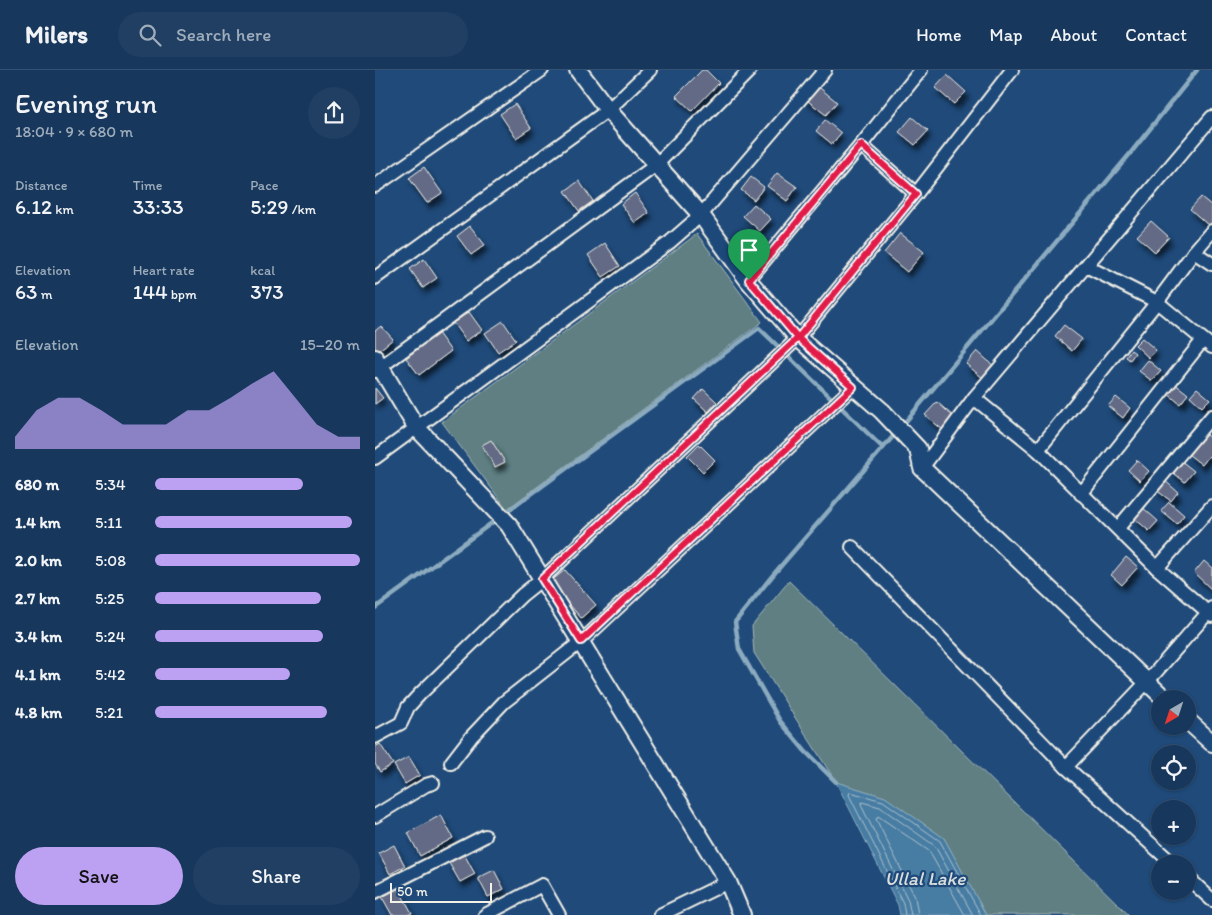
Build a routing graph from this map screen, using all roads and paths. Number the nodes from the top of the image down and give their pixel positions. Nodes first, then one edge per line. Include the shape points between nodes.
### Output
1 (542, 70) edge
2 (579, 70) edge
3 (650, 70) edge
4 (750, 70) edge
5 (825, 70) edge
6 (921, 70) edge
7 (1012, 70) edge
8 (608, 110) junction
9 (1212, 117) edge
10 (861, 145) junction
11 (656, 165) junction
12 (375, 186) edge
13 (916, 194) junction
14 (701, 215) junction
15 (1212, 231) edge
16 (1194, 252) junction
17 (1212, 264) edge
18 (1086, 266) junction
19 (375, 278) edge
20 (749, 280) junction
21 (1157, 302) junction
22 (798, 338) junction
23 (1208, 343) edge
24 (377, 365) edge
25 (853, 387) junction
26 (974, 398) junction
27 (1212, 416) edge
28 (416, 427) junction
29 (1038, 450) junction
30 (375, 458) edge
31 (922, 468) junction
32 (1081, 494) junction
33 (1212, 506) edge
34 (1118, 528) junction
35 (852, 547) dead end
36 (1157, 568) junction
37 (542, 579) junction
38 (1211, 612) edge
39 (581, 641) junction
40 (1147, 682) junction
41 (1155, 690) edge
42 (1196, 728) edge
43 (375, 737) edge
44 (1212, 743) edge
45 (451, 763) dead end
46 (1066, 767) junction
47 (433, 783) dead end
48 (375, 816) edge
49 (485, 836) dead end
50 (1163, 855) edge
51 (728, 882) junction
52 (1196, 885) edge
53 (375, 892) edge
54 (1212, 900) edge
55 (485, 915) edge
56 (559, 915) edge
57 (660, 915) edge
58 (743, 915) edge

1 - 12 street
2 - 8 street
3 - 8 street
4 - 11 street
5 - 14 street
6 - 10 street
7 - 13 street
8 - 11 street
8 - 19 street
9 - 18 street
10 - 13 street
10 - 20 street
11 - 14 street
11 - 24 street
13 - 22 street
14 - 20 street
14 - 28 street via 670,242
15 - 16 street
16 - 17 street
16 - 21 street
18 - 21 street
18 - 26 street
20 - 22 street
21 - 23 street
21 - 29 street
22 - 25 street
22 - 37 street
23 - 32 street
24 - 28 street
25 - 31 street via 918,449
25 - 39 street
26 - 29 street
26 - 31 street
27 - 34 street
28 - 30 street
28 - 37 street via 509,525
29 - 32 street
31 - 40 street
32 - 34 street
33 - 36 street
34 - 36 street
35 - 46 street
36 - 38 street
37 - 39 street
37 - 43 street via 420,694 408,707 401,723
38 - 40 street
39 - 45 street via 505,702
39 - 51 street
40 - 41 street
40 - 46 street
42 - 44 street
46 - 50 street
47 - 48 street
49 - 53 street
51 - 57 street
51 - 58 street
52 - 54 street
55 - 56 street via 542,884

